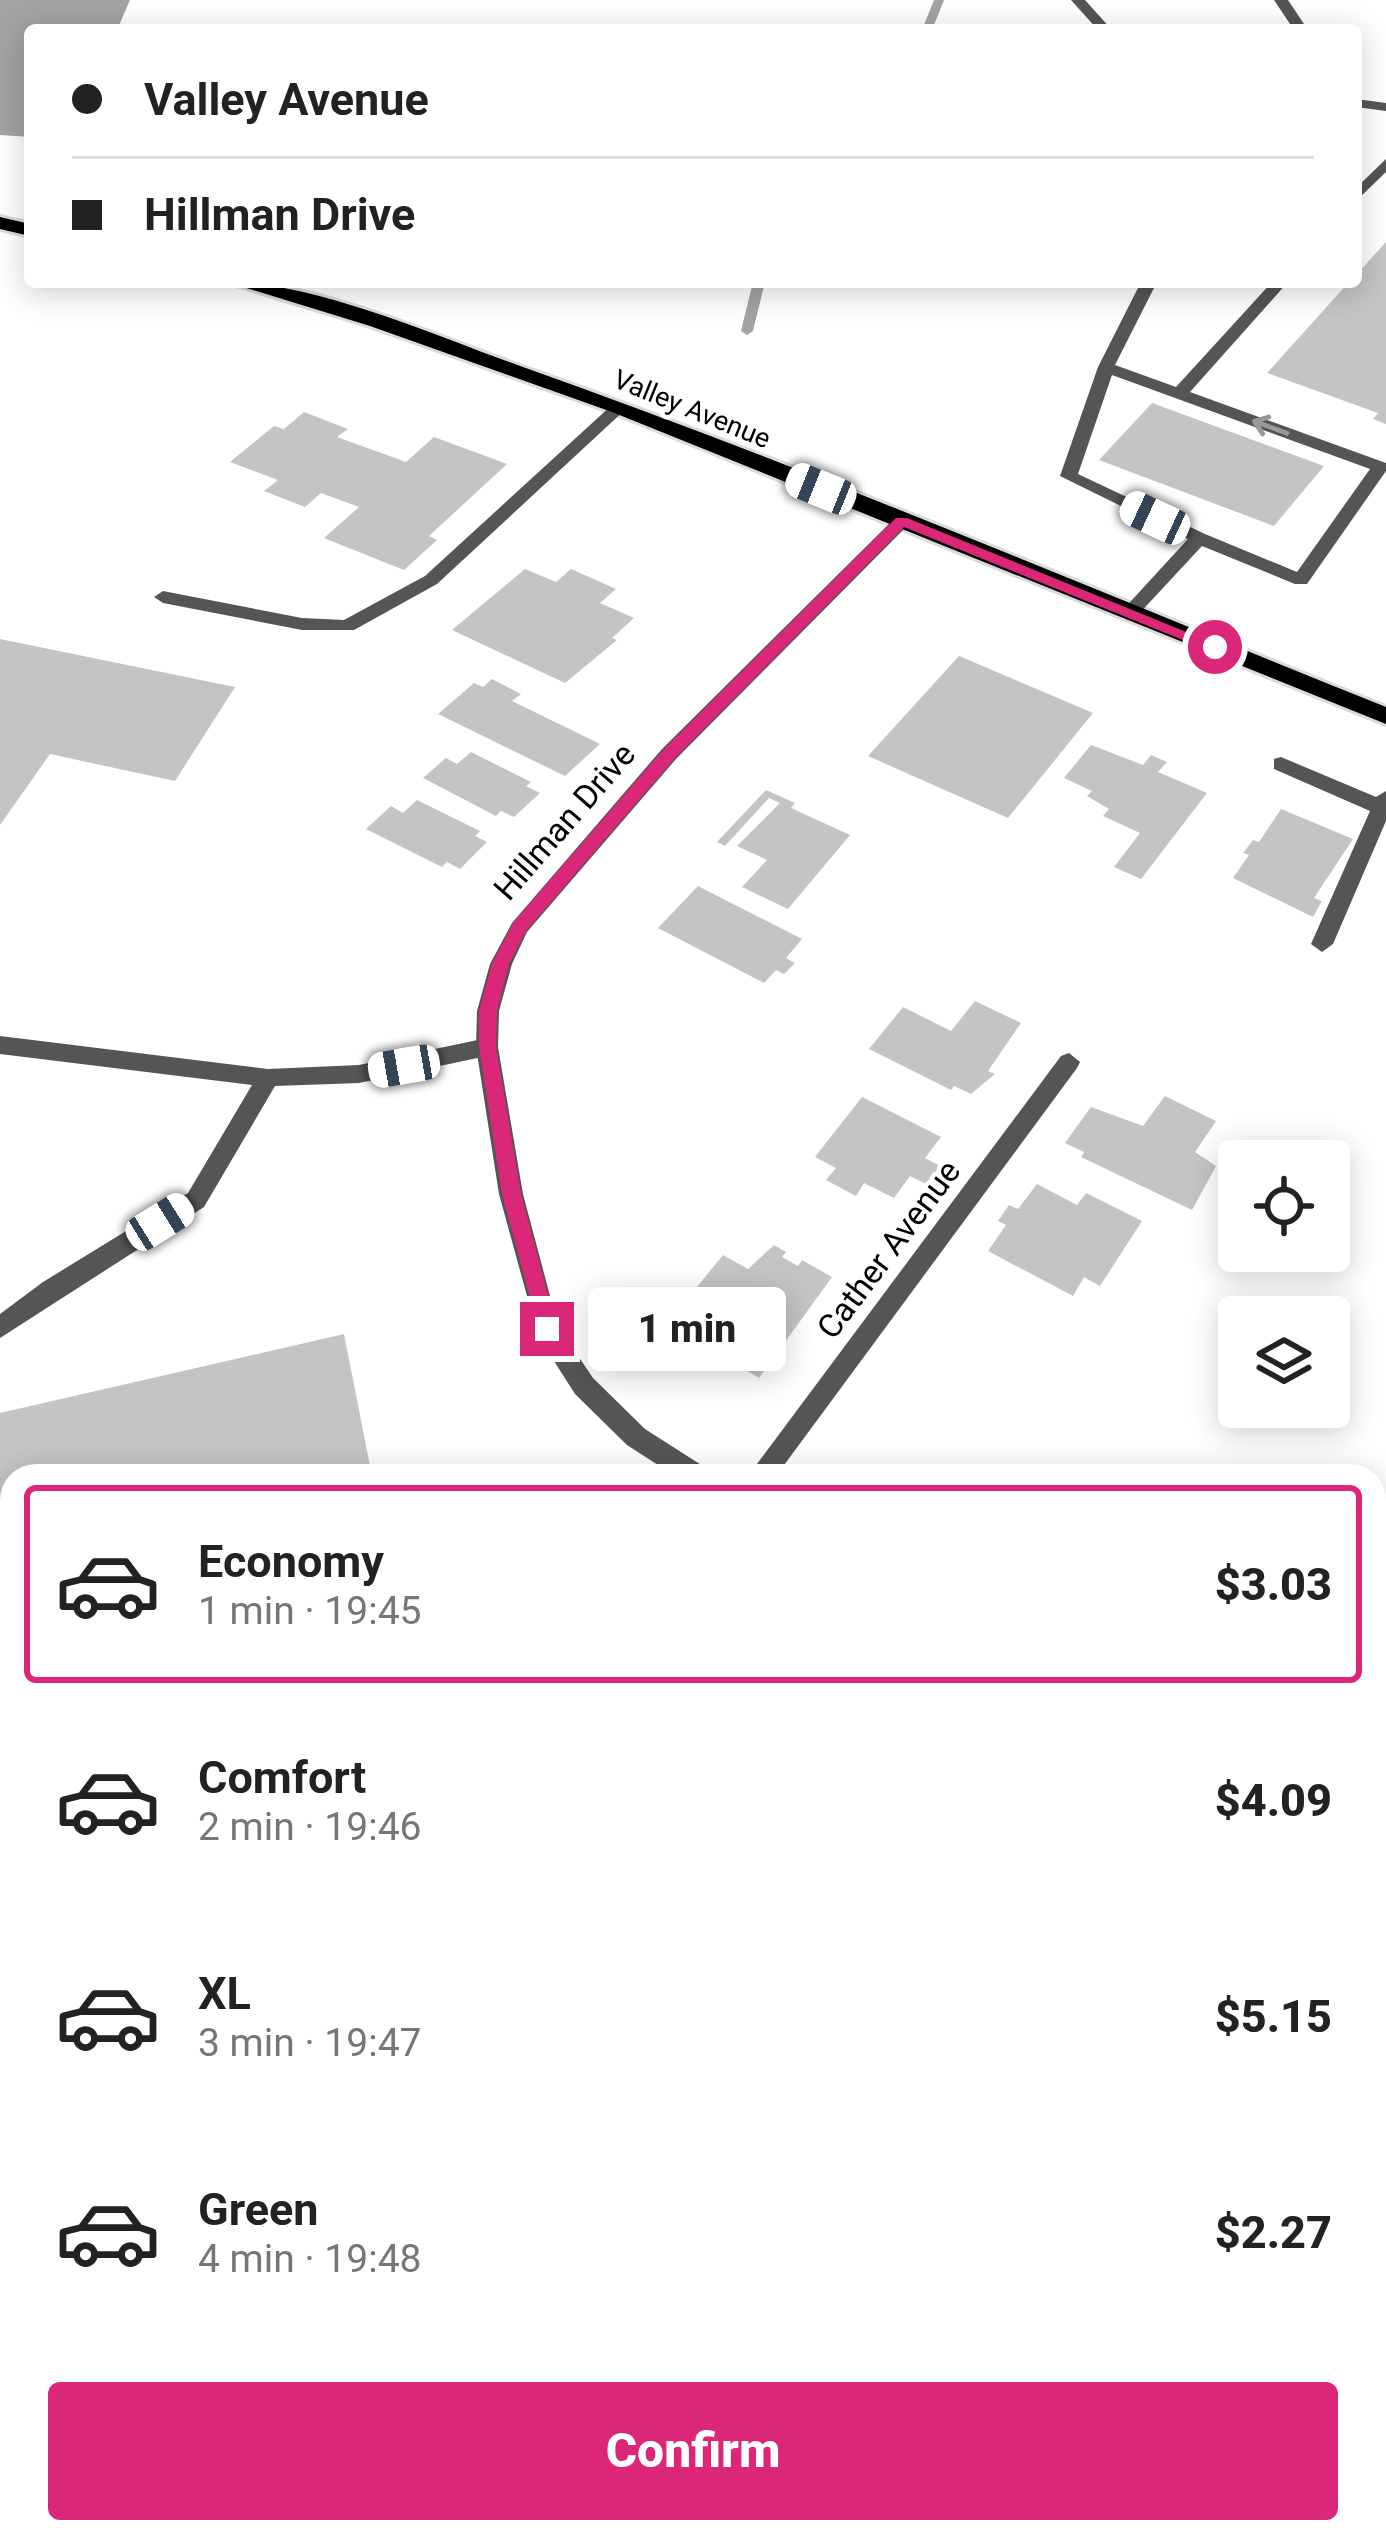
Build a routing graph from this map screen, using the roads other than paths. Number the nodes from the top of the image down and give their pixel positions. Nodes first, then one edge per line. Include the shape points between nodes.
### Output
1 (1078, 0) edge
2 (1100, 24) edge
3 (1386, 163) edge
4 (1362, 190) edge
5 (258, 288) edge
6 (1146, 288) edge
7 (1275, 288) edge
8 (1106, 367) junction
9 (1179, 394) junction
10 (619, 408) junction
11 (902, 521) junction
12 (1198, 538) junction
13 (163, 597) dead end
14 (1130, 613) junction
15 (1386, 716) edge
16 (1281, 764) dead end
17 (1384, 803) edge
18 (1322, 944) dead end
19 (0, 1046) edge
20 (488, 1047) junction
21 (1069, 1062) dead end
22 (268, 1078) junction
23 (0, 1328) edge
24 (678, 1464) edge
25 (769, 1464) edge

1 - 2 street
3 - 4 street
5 - 10 main road, Valley Avenue
6 - 8 street
7 - 9 street
8 - 9 street
8 - 12 street via 1069,476
12 -> 9 street via 1301,580 1380,467
10 - 11 main road, Valley Avenue
10 - 13 street via 431,580 347,626
11 - 14 main road, Valley Avenue
11 - 20 street, Hillman Drive via 669,754 519,928 488,1011
12 - 14 street
14 - 15 main road, Valley Avenue
16 - 17 street
17 - 18 street
19 - 22 street
20 - 22 street via 358,1074
20 - 24 street, Hillman Drive via 511,1194 547,1329 584,1386 636,1437
21 - 25 street, Cather Avenue
22 - 23 street via 196,1200

